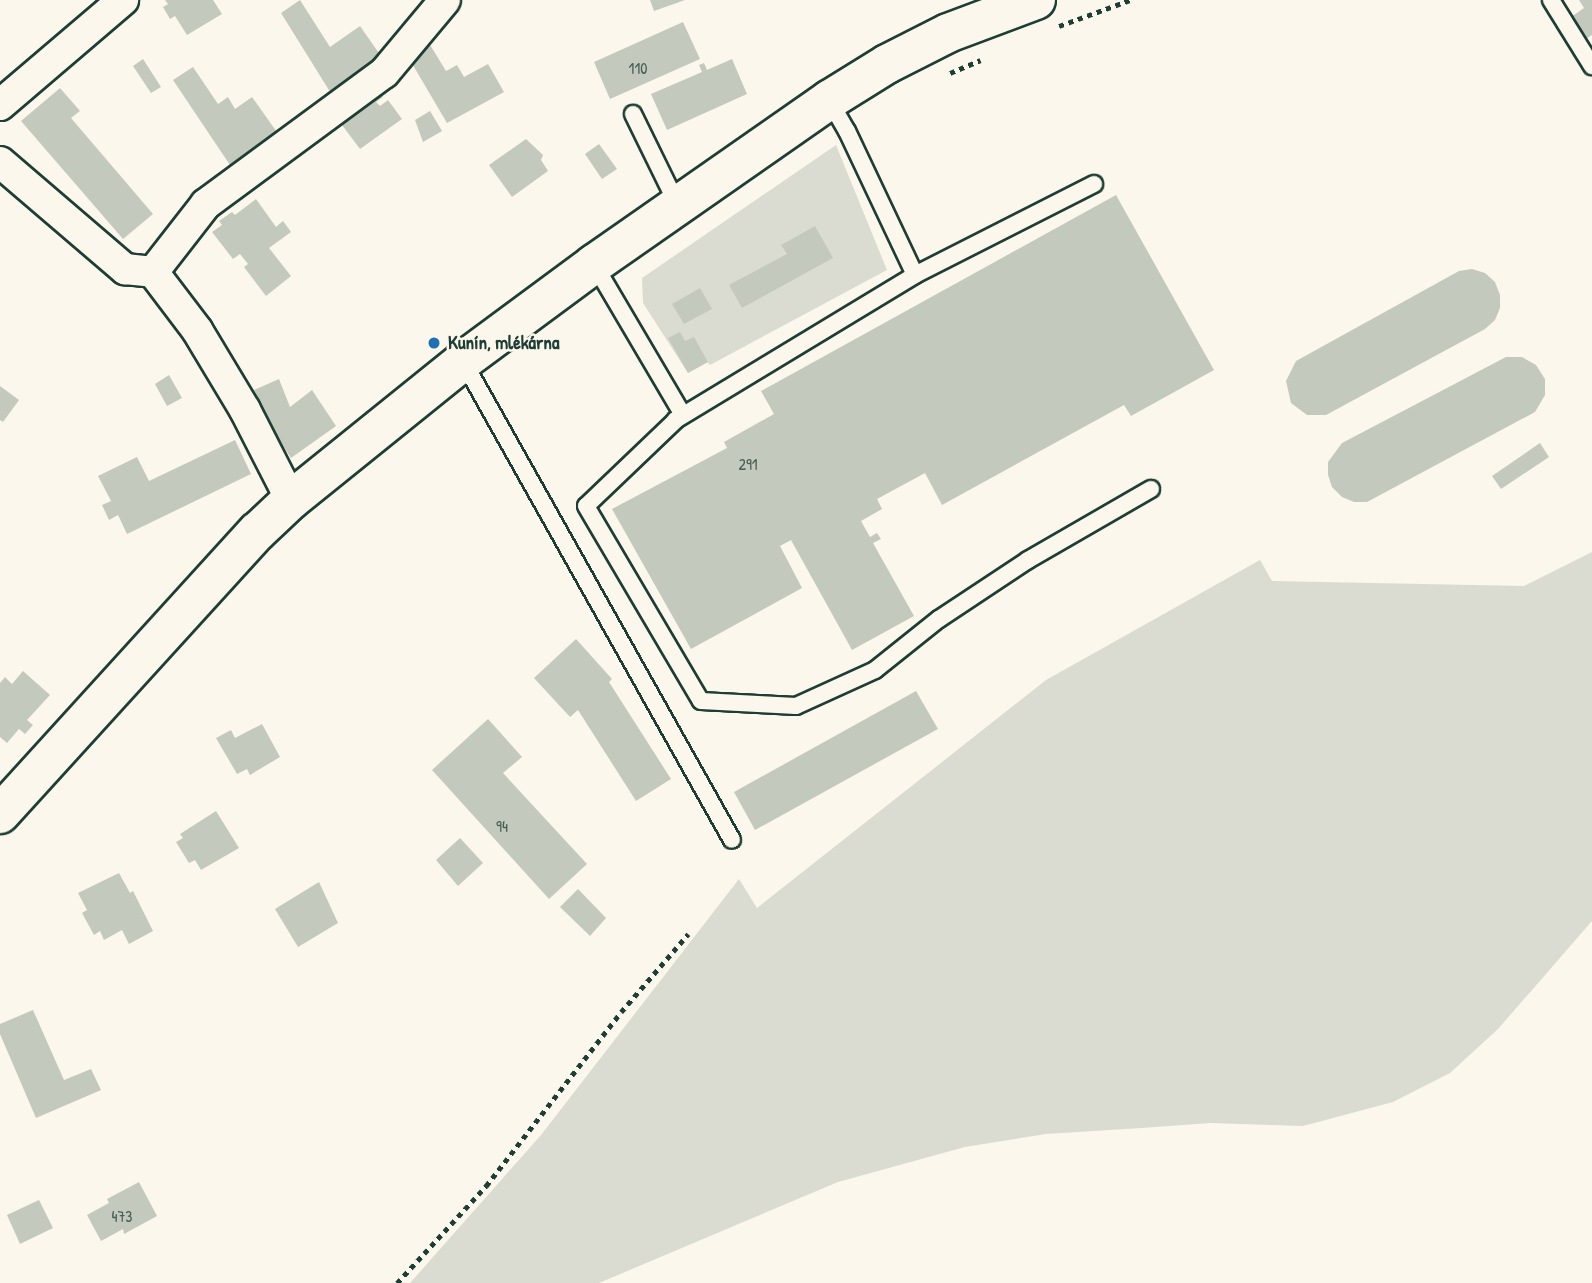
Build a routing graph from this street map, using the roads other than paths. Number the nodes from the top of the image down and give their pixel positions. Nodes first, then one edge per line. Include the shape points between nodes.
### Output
1 (123, 0) edge
2 (445, 0) edge
3 (1551, 0) edge
4 (1042, 15) edge
5 (1592, 66) edge
6 (829, 100) junction
7 (0, 106) edge
8 (634, 114) dead end
9 (0, 162) edge
10 (1094, 184) dead end
11 (678, 205) junction
12 (594, 264) junction
13 (153, 272) junction
14 (915, 275) junction
15 (463, 361) junction
16 (683, 415) junction
17 (1151, 489) dead end
18 (291, 500) junction
19 (0, 814) edge
20 (732, 840) dead end

1 - 7 street
2 - 13 street via 384,72 206,204
3 - 5 lane
4 - 6 main road via 948,33
6 - 11 main road
6 - 14 lane
8 - 11 lane
9 - 13 street via 125,269
10 - 14 lane
11 - 12 main road
12 - 15 main road
12 - 16 lane
13 - 18 street via 197,330 246,410
14 - 16 lane
15 - 18 main road
15 - 20 lane
16 - 17 lane via 586,506 701,701 796,706 875,670 939,619
18 - 19 main road via 223,566

